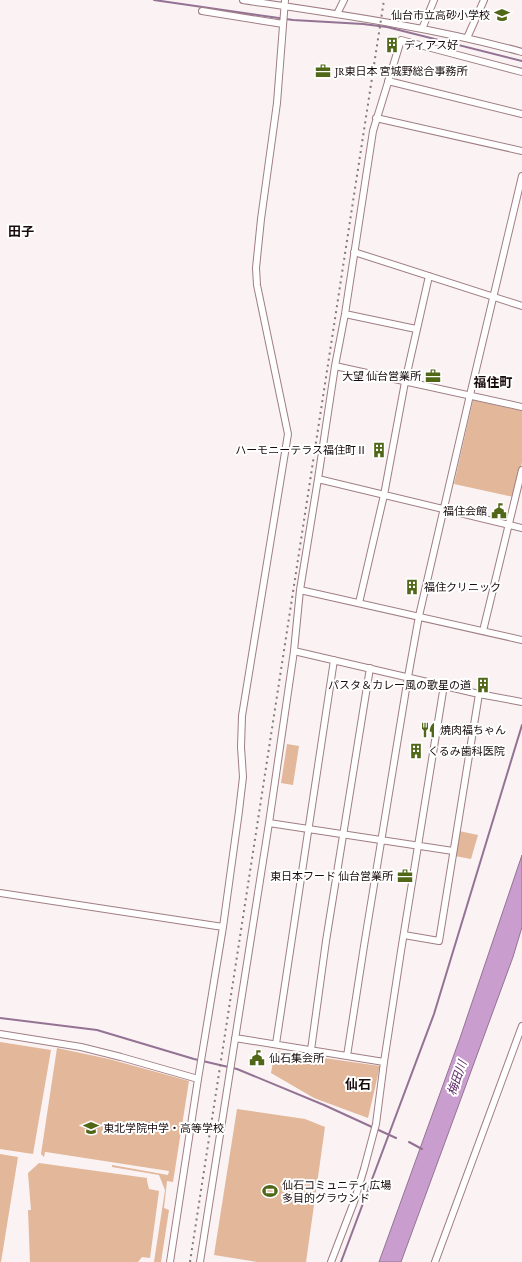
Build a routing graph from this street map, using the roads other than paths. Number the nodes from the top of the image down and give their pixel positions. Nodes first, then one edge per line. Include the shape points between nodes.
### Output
1 (243, 0) edge
2 (344, 0) edge
3 (434, 0) edge
4 (484, 0) edge
5 (285, 3) edge
6 (202, 11) dead end
7 (338, 14) junction
8 (283, 24) junction
9 (422, 29) junction
10 (467, 38) junction
11 (522, 52) edge
12 (522, 72) edge
13 (388, 81) junction
14 (522, 114) edge
15 (376, 118) junction
16 (522, 151) edge
17 (522, 176) edge
18 (519, 202) edge
19 (354, 252) junction
20 (429, 276) junction
21 (494, 297) junction
22 (522, 306) edge
23 (345, 314) junction
24 (416, 330) junction
25 (335, 366) junction
26 (405, 382) junction
27 (470, 395) junction
28 (522, 408) edge
29 (522, 473) edge
30 (318, 479) junction
31 (384, 495) junction
32 (445, 510) junction
33 (508, 525) junction
34 (522, 528) edge
35 (300, 590) junction
36 (359, 603) junction
37 (419, 616) junction
38 (483, 631) junction
39 (522, 640) edge
40 (294, 651) junction
41 (334, 660) junction
42 (370, 668) junction
43 (408, 677) junction
44 (444, 685) junction
45 (479, 694) junction
46 (522, 702) edge
47 (269, 823) junction
48 (308, 828) junction
49 (343, 834) junction
50 (381, 840) junction
51 (418, 846) junction
52 (453, 851) junction
53 (0, 893) edge
54 (223, 927) junction
55 (404, 935) junction
56 (521, 1030) edge
57 (0, 1034) edge
58 (235, 1038) junction
59 (276, 1044) junction
60 (311, 1050) junction
61 (347, 1056) junction
62 (384, 1062) junction
63 (198, 1079) junction
64 (170, 1262) edge
65 (200, 1262) edge
66 (331, 1262) edge
67 (435, 1262) edge

1 - 5 street
2 - 7 street
3 - 9 street
4 - 10 street
5 - 7 street
5 - 8 street
6 - 8 street
7 - 9 street
8 - 54 street via 277,103 256,268 257,285 288,434 242,716 243,777
9 - 10 street
10 - 11 street
12 - 13 street via 401,40
13 - 14 street
13 - 15 street
15 - 16 street
15 - 19 street
17 - 18 street
18 - 21 street
19 - 20 street
19 - 23 street
20 - 21 street
20 - 24 street
21 - 22 street
21 - 27 street
23 - 24 street
23 - 25 street
24 - 26 street
25 - 26 street
25 - 30 street
26 - 27 street
26 - 31 street
27 - 28 street
27 - 32 street
29 - 33 street
30 - 31 street
30 - 35 street
31 - 32 street
31 - 36 street
32 - 33 street
32 - 37 street
33 - 34 street
33 - 38 street
35 - 36 street
35 - 40 street
36 - 37 street
37 - 38 street
37 - 43 street
38 - 39 street
40 - 41 street
40 - 47 street
41 - 42 street
41 - 48 street
42 - 43 street
42 - 49 street
43 - 44 street
43 - 50 street
44 - 45 street
44 - 51 street
45 - 46 street
45 - 52 street
47 - 48 street
47 - 58 street
48 - 49 street
48 - 59 street
49 - 50 street
49 - 60 street
50 - 51 street
50 - 61 street
51 - 52 street
51 - 55 street
52 - 55 street via 439,941
53 - 54 street
54 - 63 street
55 - 62 street
56 - 67 street
57 - 63 street via 81,1047
58 - 59 street
58 - 65 street
59 - 60 street
60 - 61 street
61 - 62 street
62 - 66 street via 374,1136 354,1202
63 - 64 street

